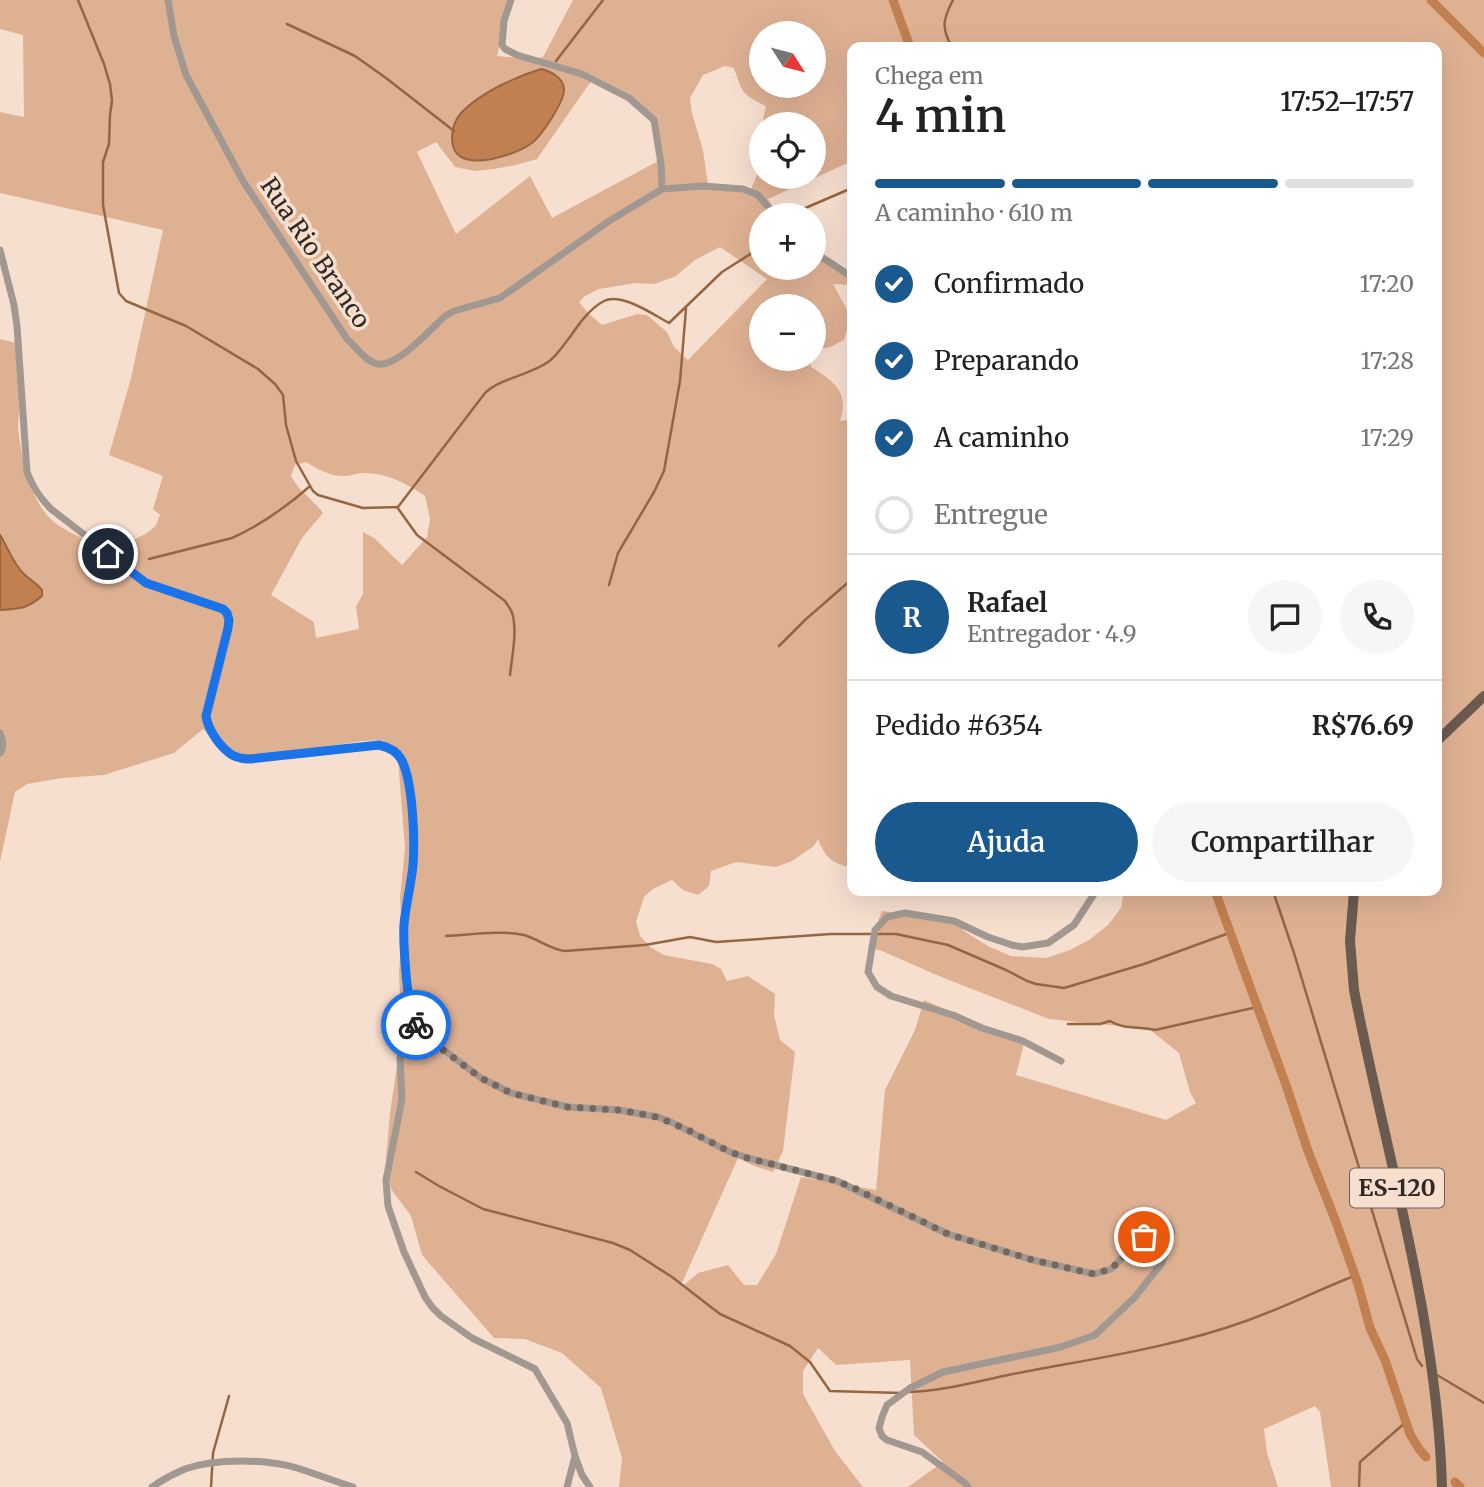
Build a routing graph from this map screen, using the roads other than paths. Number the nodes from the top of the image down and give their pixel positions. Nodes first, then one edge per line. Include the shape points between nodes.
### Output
1 (168, 0) edge
2 (511, 0) edge
3 (662, 190) junction
4 (765, 203) edge
5 (0, 250) edge
6 (826, 260) edge
7 (847, 274) edge
8 (1484, 696) edge
9 (0, 733) edge
10 (1442, 736) edge
11 (0, 753) edge
12 (1093, 896) edge
13 (1354, 896) edge
14 (419, 1031) junction
15 (1061, 1061) dead end
16 (575, 1456) junction
17 (152, 1487) edge
18 (353, 1487) edge
19 (567, 1487) edge
20 (590, 1487) edge
21 (968, 1487) edge
22 (1442, 1487) edge

1 - 3 street, Rua Rio Branco via 186,75 243,181 347,339 370,361 388,363 398,358 445,316 500,298 609,221
2 - 3 street via 505,49 582,74 629,98 654,120
3 - 4 street via 743,188
5 - 14 street via 15,315 27,472 32,485 51,509 146,583 227,613 228,628 206,716 210,731 241,759 379,745 400,757 407,778 413,837 404,935 410,1010
6 - 7 street
8 - 10 main road
9 - 11 street
12 - 15 street via 1074,925 1048,943 1012,945 954,921 905,913 887,917 875,930 868,972 877,988 1023,1041
13 - 22 main road, ES-120 via 1353,982 1427,1332
14 - 16 street via 400,1058 402,1099 386,1180 388,1206 404,1252 425,1297 442,1317 472,1338 536,1369 567,1423
14 - 21 street via 481,1078 511,1093 568,1107 657,1117 730,1152 837,1181 948,1234 1033,1260 1094,1274 1111,1269 1156,1227 1168,1223 1172,1232 1162,1263 1095,1335 1061,1347 943,1372 887,1405 879,1428 882,1436 922,1452
16 - 19 street
16 - 20 street
17 - 18 street via 186,1469 238,1462 295,1467

